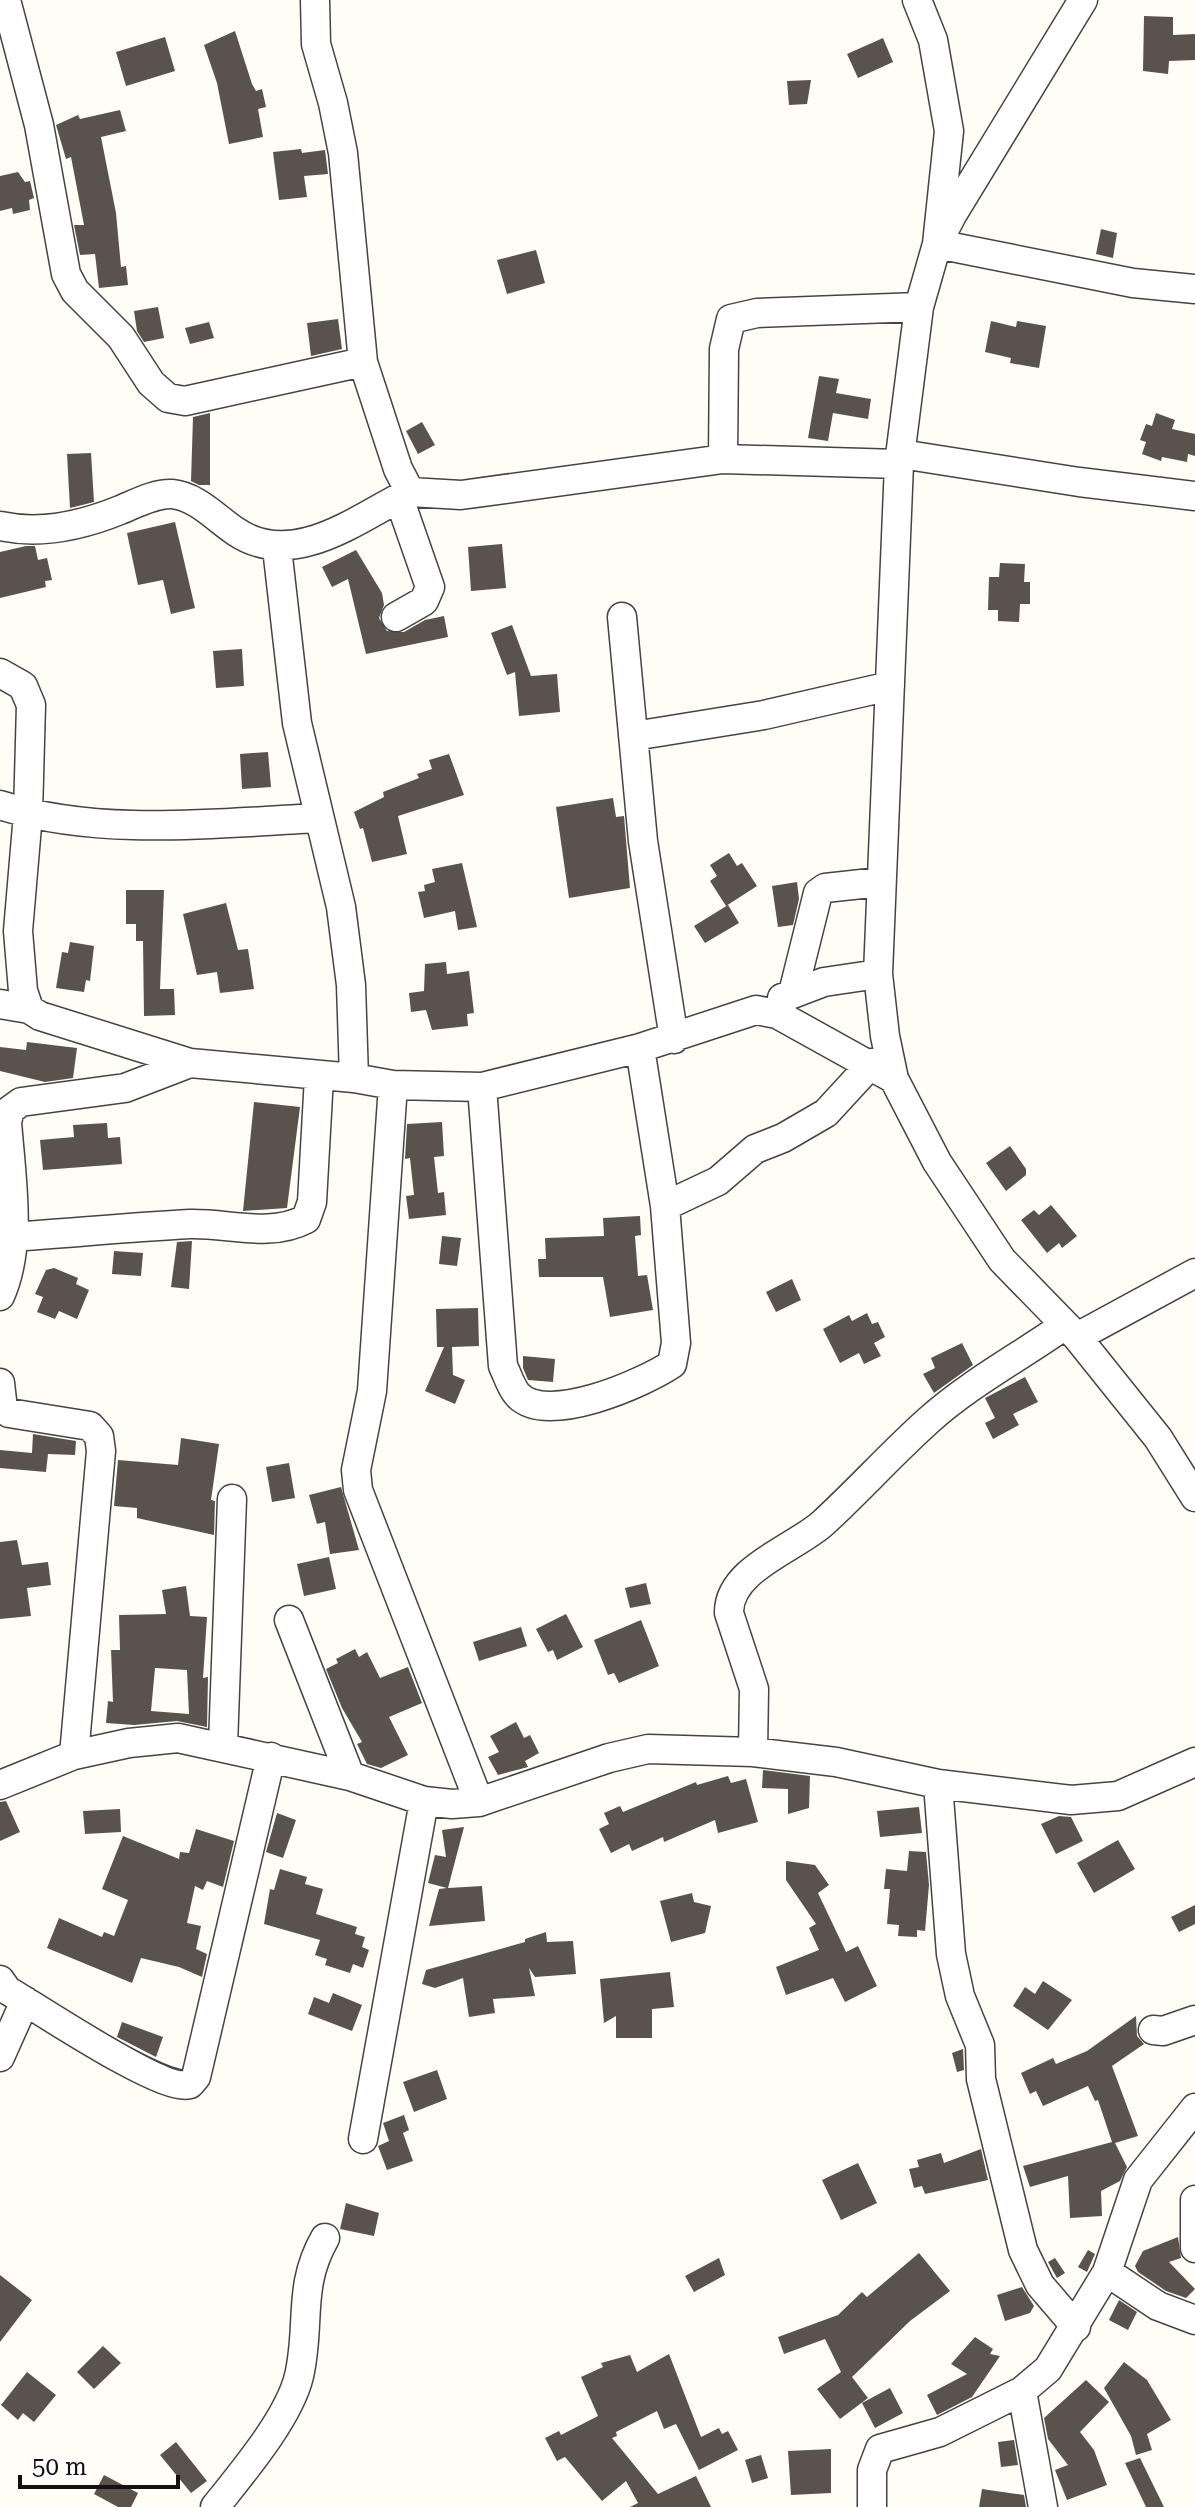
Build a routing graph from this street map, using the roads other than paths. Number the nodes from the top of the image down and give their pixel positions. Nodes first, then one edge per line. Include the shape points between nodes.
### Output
1 (6, 0) edge
2 (315, 0) edge
3 (917, 0) edge
4 (1083, 0) edge
5 (937, 244) junction
6 (1195, 289) edge
7 (919, 307) junction
8 (363, 362) junction
9 (723, 459) junction
10 (900, 459) junction
11 (405, 495) junction
12 (1195, 496) edge
13 (0, 526) edge
14 (277, 548) junction
15 (396, 617) dead end
16 (622, 617) dead end
17 (0, 673) edge
18 (890, 686) junction
19 (634, 736) junction
20 (0, 805) edge
21 (28, 814) junction
22 (319, 818) junction
23 (880, 882) junction
24 (9, 929) edge
25 (878, 974) junction
26 (793, 993) junction
27 (0, 1004) edge
28 (29, 1009) junction
29 (756, 1010) junction
30 (674, 1039) junction
31 (640, 1048) junction
32 (190, 1063) junction
33 (883, 1071) junction
34 (319, 1077) junction
35 (354, 1078) junction
36 (393, 1085) junction
37 (482, 1087) junction
38 (5, 1113) edge
39 (665, 1206) junction
40 (11, 1237) junction
41 (1195, 1273) edge
42 (0, 1296) edge
43 (1071, 1331) junction
44 (0, 1383) edge
45 (1195, 1497) edge
46 (232, 1499) dead end
47 (289, 1620) dead end
48 (223, 1745) junction
49 (753, 1752) junction
50 (74, 1755) junction
51 (271, 1757) junction
52 (1195, 1762) edge
53 (350, 1776) junction
54 (938, 1784) junction
55 (0, 1785) edge
56 (424, 1801) junction
57 (479, 1802) junction
58 (0, 1980) edge
59 (25, 2001) junction
60 (1195, 2020) edge
61 (1153, 2030) dead end
62 (0, 2057) edge
63 (1195, 2108) edge
64 (363, 2139) dead end
65 (1195, 2200) edge
66 (325, 2238) dead end
67 (1195, 2248) edge
68 (1107, 2272) junction
69 (1195, 2320) edge
70 (1076, 2327) junction
71 (1022, 2391) junction
72 (215, 2507) edge
73 (872, 2507) edge
74 (1043, 2507) edge

1 - 8 street via 39,125 66,274 75,291 121,337 151,383 168,398 185,401
2 - 8 street via 316,44 343,153
3 - 5 street via 933,40 949,131
4 - 5 street
5 - 6 street via 1133,283
5 - 7 street
7 - 9 street via 731,319 724,349
7 - 10 street
8 - 11 street
9 - 10 street
9 - 11 street via 461,495
10 - 12 street
10 - 18 street
11 - 14 street via 307,543
11 - 15 street via 430,587 424,601
13 - 14 street via 60,529 172,494 194,502 239,534
14 - 22 street via 297,723
16 - 19 street
17 - 21 street via 23,686 31,705
18 - 19 street via 764,715
18 - 23 street
19 - 30 street via 643,841
20 - 21 street
21 - 22 street via 114,823
21 - 24 street
22 - 35 street via 341,907 351,985
23 - 25 street
23 - 26 street via 818,893
24 - 28 street
25 - 26 street
25 - 33 street
26 - 29 street
27 - 28 street
28 - 32 street
29 - 30 street
29 - 33 street via 777,1014
30 - 31 street
31 - 37 street
31 - 39 street
32 - 34 street
32 - 38 street via 125,1088 21,1102
33 - 39 street via 826,1113 755,1149 718,1181
33 - 43 street via 1002,1260
34 - 35 street
34 - 40 street via 312,1202 306,1219 294,1226 194,1224
35 - 36 street
36 - 37 street
36 - 57 street via 372,1391 356,1470 358,1490
37 - 39 street via 503,1366 517,1394 534,1405 584,1402 672,1364 676,1343
38 - 40 street
40 - 42 street
41 - 43 street
43 - 45 street via 1158,1438
43 - 49 street via 930,1419 821,1526 768,1557 735,1591 729,1613 754,1689
44 - 50 street via 3,1409 9,1413 90,1426 99,1436 93,1565
46 - 48 street
47 - 53 street
48 - 50 street via 178,1738
48 - 51 street
49 - 54 street via 836,1762
49 - 57 street via 648,1749
50 - 55 street
51 - 53 street
51 - 59 street via 196,2077 190,2084 179,2087 142,2071
52 - 54 street via 1118,1796 1071,1800
53 - 56 street
54 - 70 street via 951,1954 960,1996 980,2045 981,2079 1023,2250 1040,2285
56 - 57 street
56 - 64 street
58 - 59 street
59 - 62 street
60 - 61 street
63 - 68 street via 1138,2180
65 - 67 street
66 - 72 street via 307,2278 307,2326 298,2380 285,2408
68 - 69 street via 1158,2306
68 - 70 street
70 - 71 street via 1048,2369
71 - 73 street via 940,2432 880,2449 872,2470
71 - 74 street

